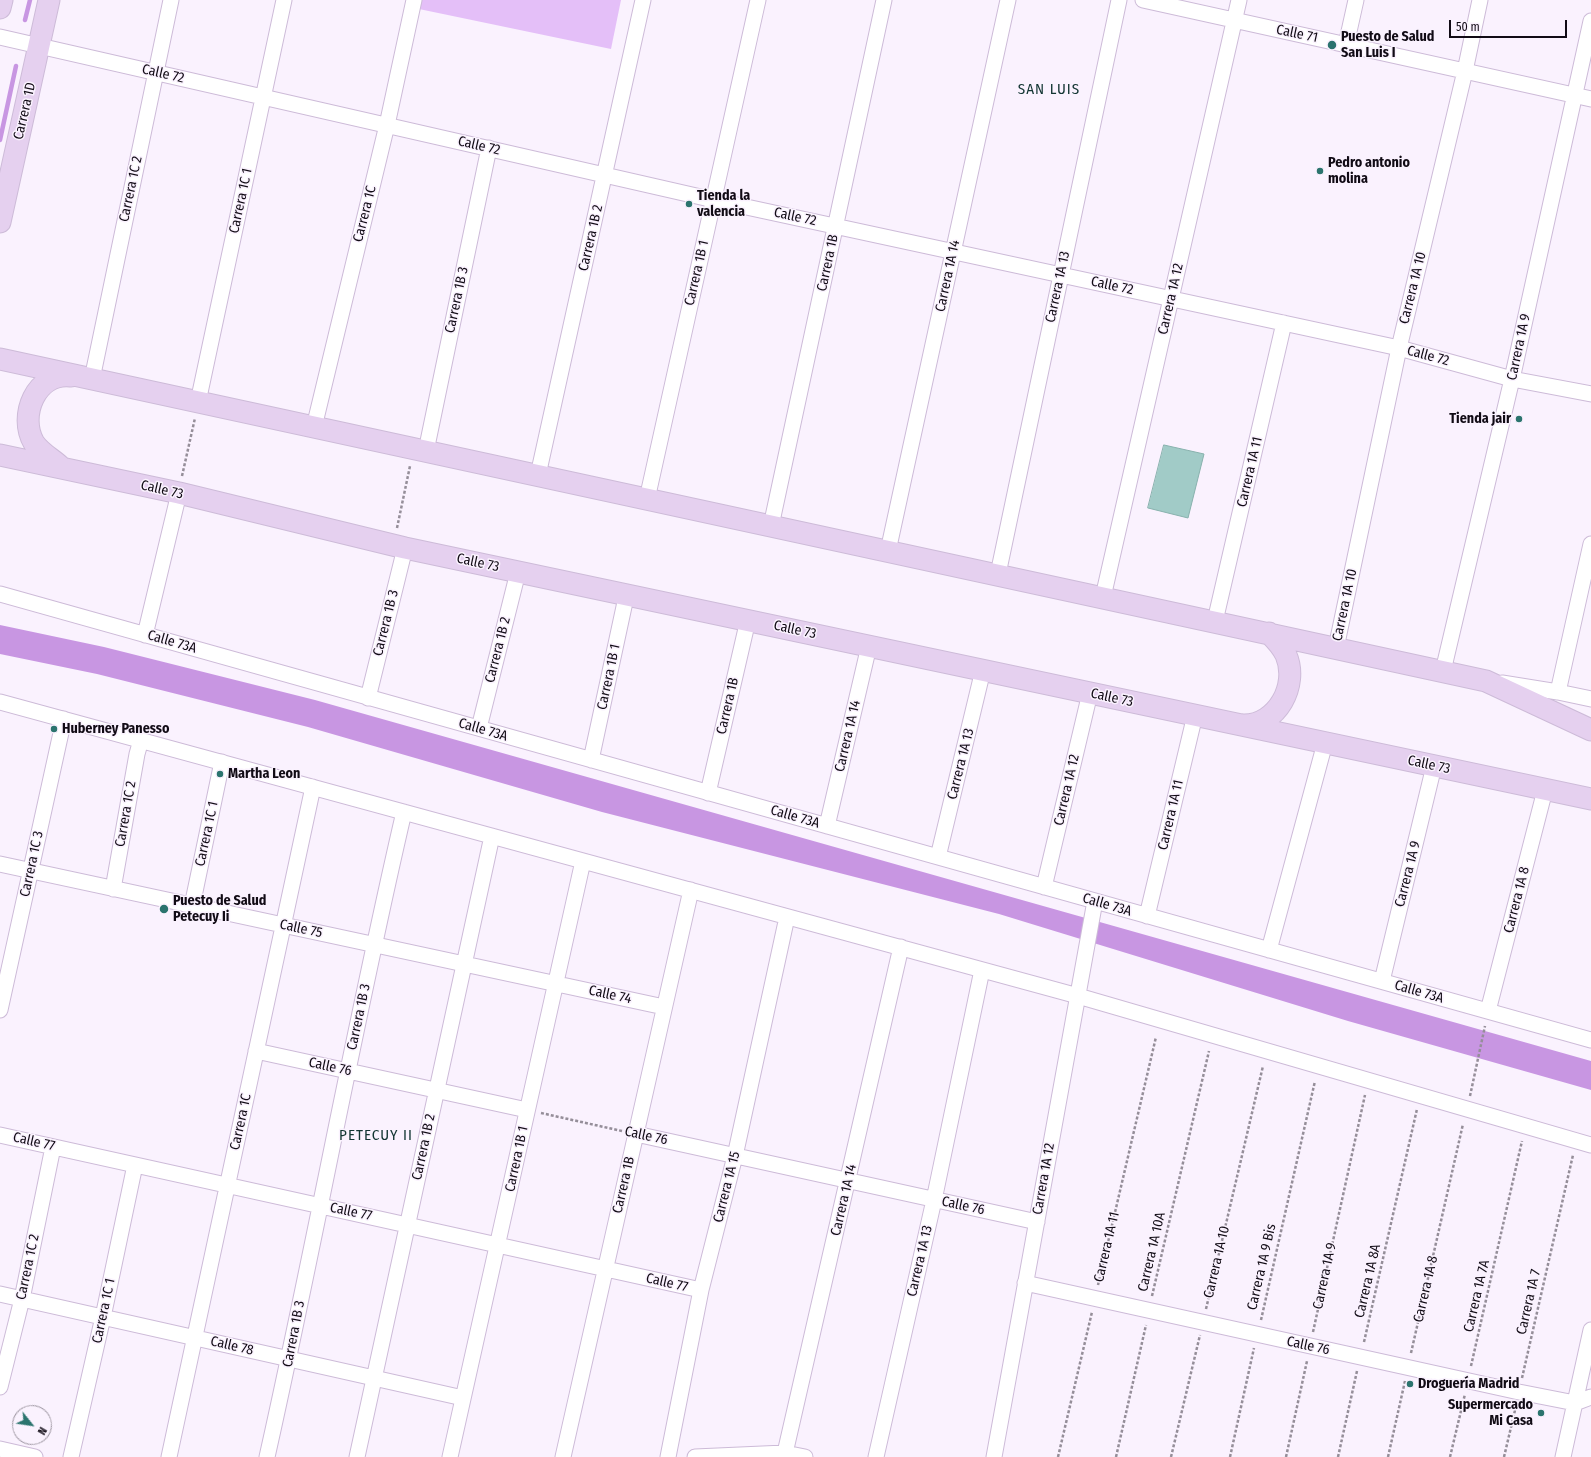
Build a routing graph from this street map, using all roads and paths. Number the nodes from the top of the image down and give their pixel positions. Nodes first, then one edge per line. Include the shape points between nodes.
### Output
1 (2, 0) edge
2 (50, 0) edge
3 (171, 0) edge
4 (284, 0) edge
5 (414, 0) edge
6 (643, 0) edge
7 (758, 0) edge
8 (884, 0) edge
9 (1008, 0) edge
10 (1119, 0) edge
11 (1143, 0) edge
12 (1239, 0) edge
13 (1356, 0) edge
14 (1480, 0) edge
15 (0, 8) edge
16 (1234, 20) junction
17 (1591, 21) edge
18 (0, 37) edge
19 (1346, 45) junction
20 (39, 46) junction
21 (1465, 71) junction
22 (156, 72) junction
23 (1575, 95) junction
24 (263, 96) junction
25 (1591, 99) edge
26 (387, 125) junction
27 (489, 148) junction
28 (605, 174) junction
29 (714, 200) junction
30 (0, 222) edge
31 (836, 226) junction
32 (954, 252) junction
33 (1061, 275) junction
34 (1171, 299) junction
35 (1284, 323) junction
36 (1399, 348) junction
37 (0, 359) edge
38 (86, 378) junction
39 (1512, 379) junction
40 (1591, 394) edge
41 (198, 402) junction
42 (314, 427) junction
43 (420, 450) junction
44 (0, 455) edge
45 (62, 468) junction
46 (538, 475) junction
47 (179, 494) junction
48 (647, 499) junction
49 (771, 526) junction
50 (1591, 544) edge
51 (399, 546) junction
52 (888, 551) junction
53 (518, 572) junction
54 (998, 574) junction
55 (0, 594) edge
56 (625, 594) junction
57 (1103, 597) junction
58 (748, 620) junction
59 (1215, 621) junction
60 (1269, 633) junction
61 (145, 635) junction
62 (869, 646) junction
63 (1336, 648) junction
64 (983, 670) junction
65 (1443, 671) junction
66 (1486, 680) junction
67 (1558, 692) junction
68 (1090, 693) junction
69 (368, 698) junction
70 (1591, 699) edge
71 (0, 702) edge
72 (1195, 715) junction
73 (64, 719) junction
74 (1239, 725) junction
75 (479, 728) junction
76 (1591, 730) edge
77 (142, 740) junction
78 (1325, 743) junction
79 (591, 760) junction
80 (222, 762) junction
81 (1434, 766) junction
82 (313, 787) junction
83 (1545, 790) junction
84 (708, 793) junction
85 (1591, 799) edge
86 (404, 812) junction
87 (827, 826) junction
88 (492, 836) junction
89 (938, 857) junction
90 (583, 861) junction
91 (0, 864) edge
92 (31, 871) junction
93 (1044, 887) junction
94 (113, 889) junction
95 (691, 890) junction
96 (192, 906) junction
97 (1094, 906) junction
98 (1147, 916) junction
99 (787, 917) junction
100 (283, 925) junction
101 (374, 945) junction
102 (901, 947) junction
103 (1269, 950) junction
104 (464, 964) junction
105 (982, 970) junction
106 (1382, 982) junction
107 (556, 984) junction
108 (1079, 990) junction
109 (1, 1002) edge
110 (664, 1007) junction
111 (1487, 1018) junction
112 (1156, 1036) dead end
113 (1591, 1040) edge
114 (256, 1051) junction
115 (1209, 1051) dead end
116 (1263, 1066) dead end
117 (347, 1071) junction
118 (1474, 1077) dead end
119 (1315, 1080) dead end
120 (437, 1091) junction
121 (1365, 1094) dead end
122 (1417, 1109) dead end
123 (527, 1110) junction
124 (1464, 1122) dead end
125 (636, 1134) junction
126 (0, 1135) edge
127 (1523, 1138) dead end
128 (1591, 1145) edge
129 (53, 1147) junction
130 (1574, 1152) dead end
131 (735, 1156) junction
132 (135, 1165) junction
133 (848, 1181) junction
134 (227, 1185) junction
135 (934, 1200) junction
136 (319, 1206) junction
137 (1036, 1222) junction
138 (407, 1225) junction
139 (498, 1245) junction
140 (605, 1269) junction
141 (1025, 1283) junction
142 (701, 1290) junction
143 (0, 1294) edge
144 (1095, 1298) junction
145 (22, 1299) junction
146 (1149, 1310) junction
147 (103, 1317) junction
148 (1203, 1322) junction
149 (1591, 1330) edge
150 (1257, 1334) junction
151 (194, 1338) junction
152 (1310, 1346) junction
153 (1361, 1357) junction
154 (289, 1359) junction
155 (1408, 1368) junction
156 (374, 1378) junction
157 (1468, 1381) junction
158 (0, 1387) edge
159 (1519, 1392) junction
160 (1591, 1396) edge
161 (463, 1398) junction
162 (1575, 1403) junction
163 (0, 1449) edge
164 (785, 1453) junction
165 (35, 1457) edge
166 (71, 1457) edge
167 (169, 1457) edge
168 (267, 1457) edge
169 (356, 1457) edge
170 (450, 1457) edge
171 (563, 1457) edge
172 (668, 1457) edge
173 (695, 1457) edge
174 (805, 1457) edge
175 (876, 1457) edge
176 (994, 1457) edge
177 (1058, 1457) edge
178 (1116, 1457) edge
179 (1171, 1457) edge
180 (1230, 1457) edge
181 (1286, 1457) edge
182 (1338, 1457) edge
183 (1388, 1457) edge
184 (1450, 1457) edge
185 (1504, 1457) edge
186 (1563, 1457) edge

1 - 15 main road
2 - 20 main road, Carrera 1D
3 - 22 street, Carrera 1C 2
4 - 24 street, Carrera 1C 1
5 - 26 street, Carrera 1C
6 - 28 street, Carrera 1B 2
7 - 29 street, Carrera 1B 1
8 - 31 street, Carrera 1B
9 - 32 street, Carrera 1A 14
10 - 33 street, Carrera 1A 13
11 - 16 street, Calle 71
12 - 16 street, Carrera 1A 12
13 - 19 street
14 - 21 street, Carrera 1A 10
16 - 19 street, Calle 71
16 - 34 street, Carrera 1A 12
17 - 23 street, Carrera 1A 9
18 - 20 street, Calle 72
19 - 21 street, Calle 71
20 - 22 street, Calle 72
20 - 30 main road, Carrera 1D
21 - 23 street, Calle 71
21 - 36 street, Carrera 1A 10
22 - 24 street, Calle 72
22 - 38 street, Carrera 1C 2
23 - 25 street, Calle 71
23 - 39 street, Carrera 1A 9
24 - 26 street, Calle 72
24 - 41 street, Carrera 1C 1
26 - 27 street, Calle 72
26 - 42 street, Carrera 1C
27 - 28 street, Calle 72
27 - 43 street, Carrera 1B 3
28 - 29 street, Calle 72
28 - 46 street, Carrera 1B 2
29 - 31 street, Calle 72
29 - 48 street, Carrera 1B 1
31 - 32 street, Calle 72
31 - 49 street, Carrera 1B
32 - 33 street, Calle 72
32 - 52 street, Carrera 1A 14
33 - 34 street, Calle 72
33 - 54 street, Carrera 1A 13
34 - 35 street, Calle 72
34 - 57 street, Carrera 1A 12
35 - 36 street, Calle 72
35 - 59 street, Carrera 1A 11
36 - 39 street, Calle 72
36 - 63 street, Carrera 1A 10
37 - 38 main road
38 - 41 main road
38 - 45 main road via 63,375 47,382 35,394 28,410 28,427 34,443
39 - 40 street, Calle 72
39 - 65 street, Carrera 1A 9
41 - 42 main road
41 - 47 path
42 - 43 main road
43 - 46 main road
43 - 51 path
44 - 45 main road, Calle 73
45 - 47 main road, Calle 73
46 - 48 main road
47 - 51 main road, Calle 73
47 - 61 street
48 - 49 main road
49 - 52 main road
50 - 67 street
51 - 53 main road, Calle 73
51 - 69 street, Carrera 1B 3
52 - 54 main road
53 - 56 main road, Calle 73
53 - 75 street, Carrera 1B 2
54 - 57 main road
55 - 61 street, Calle 73A
56 - 58 main road, Calle 73
56 - 79 street, Carrera 1B 1
57 - 59 main road
58 - 62 main road, Calle 73
58 - 84 street, Carrera 1B
59 - 60 main road
60 - 63 main road
60 - 74 main road via 1279,643 1286,656 1290,684 1277,710 1266,719 1252,725
61 - 69 street, Calle 73A
62 - 64 main road, Calle 73
62 - 87 street, Carrera 1A 14
63 - 65 main road
64 - 68 main road, Calle 73
64 - 89 street, Carrera 1A 13
65 - 66 main road
66 - 67 street
66 - 76 main road
67 - 70 street
68 - 72 main road, Calle 73
68 - 93 street, Carrera 1A 12
69 - 75 street, Calle 73A
71 - 73 street
72 - 74 main road, Calle 73
72 - 98 street, Carrera 1A 11
73 - 77 street
73 - 92 street, Carrera 1C 3
74 - 78 main road, Calle 73
75 - 79 street, Calle 73A
77 - 80 street
77 - 94 street, Carrera 1C 2
78 - 81 main road, Calle 73
78 - 103 street
79 - 84 street, Calle 73A
80 - 82 street
80 - 96 street, Carrera 1C 1
81 - 83 main road, Calle 73
81 - 106 street, Carrera 1A 9
82 - 86 street
82 - 100 street, Carrera 1C
83 - 85 main road, Calle 73
83 - 111 street, Carrera 1A 8
84 - 87 street, Calle 73A
86 - 88 street
86 - 101 street, Carrera 1B 3
87 - 89 street, Calle 73A
88 - 90 street
88 - 104 street, Carrera 1B 2
89 - 93 street, Calle 73A
90 - 95 street
90 - 107 street, Carrera 1B 1
91 - 92 street, Calle 75
92 - 94 street, Calle 75
92 - 109 street, Carrera 1C 3
93 - 97 street, Calle 73A
94 - 96 street, Calle 75
95 - 99 street
95 - 110 street, Carrera 1B
96 - 100 street, Calle 75
97 - 98 street, Calle 73A
97 - 108 street, Carrera 1A 12
98 - 103 street, Calle 73A
99 - 102 street
99 - 131 street, Carrera 1A 15
100 - 101 street, Calle 75
100 - 114 street, Carrera 1C
101 - 104 street, Calle 75
101 - 117 street, Carrera 1B 3
102 - 105 street
102 - 133 street, Carrera 1A 14
103 - 106 street, Calle 73A
104 - 107 street, Calle 75
104 - 120 street, Carrera 1B 2
105 - 108 street
105 - 135 street, Carrera 1A 13
106 - 111 street, Calle 73A
107 - 110 street, Calle 74
107 - 123 street, Carrera 1B 1
108 - 128 street
108 - 137 street, Carrera 1A 12
110 - 125 street, Carrera 1B
111 - 113 street, Calle 73A
111 - 118 path
112 - 144 path, Carrera 1A 11
114 - 117 street, Calle 76
114 - 134 street, Carrera 1C
115 - 146 path, Carrera 1A 10A
116 - 148 path, Carrera 1A 10
117 - 120 street, Calle 76
117 - 136 street, Carrera 1B 3
119 - 150 path, Carrera 1A 9 Bis
120 - 123 street, Calle 76
120 - 138 street, Carrera 1B 2
121 - 152 path, Carrera 1A 9
122 - 153 path, Carrera 1A 8A
123 - 125 path, Calle 76
123 - 139 street, Carrera 1B 1
124 - 155 path, Carrera 1A 8
125 - 131 street, Calle 76
125 - 140 street, Carrera 1B
126 - 129 street, Calle 77
127 - 157 path, Carrera 1A 7A
129 - 132 street, Calle 77
129 - 145 street, Carrera 1C 2
130 - 159 path, Carrera 1A 7
131 - 133 street, Calle 76
131 - 142 street, Carrera 1A 15
132 - 134 street, Calle 77
132 - 147 street, Carrera 1C 1
133 - 135 street, Calle 76
133 - 164 street, Carrera 1A 14
134 - 136 street, Calle 77
134 - 151 street, Carrera 1C
135 - 137 street, Calle 76
135 - 175 street, Carrera 1A 13
136 - 138 street, Calle 77
136 - 154 street, Carrera 1B 3
137 - 141 street, Carrera 1A 12
138 - 139 street, Calle 77
138 - 156 street, Carrera 1B 2
139 - 140 street, Calle 77
139 - 161 street, Carrera 1B 1
140 - 142 street, Calle 77
140 - 171 street, Carrera 1B
141 - 144 street, Calle 76
141 - 176 street, Carrera 1A 12
142 - 172 street, Carrera 1A 15
143 - 145 street, Calle 78
144 - 146 street, Calle 76
144 - 177 path, Carrera 1A 11
145 - 147 street, Calle 78
145 - 158 street, Carrera 1C 2
146 - 148 street, Calle 76
146 - 178 path, Carrera 1A 10A
147 - 151 street, Calle 78
147 - 166 street, Carrera 1C 1
148 - 150 street, Calle 76
148 - 179 path, Carrera 1A 10
149 - 162 street
150 - 152 street, Calle 76
150 - 180 path, Carrera 1A 9 Bis
151 - 154 street, Calle 78
151 - 167 street, Carrera 1C
152 - 153 street, Calle 76
152 - 181 path, Carrera 1A 9
153 - 155 street, Calle 76
153 - 182 path, Carrera 1A 8A
154 - 156 street, Calle 78
154 - 168 street, Carrera 1B 3
155 - 157 street, Calle 76
155 - 183 path, Carrera 1A 8
156 - 161 street, Calle 78
156 - 169 street, Carrera 1B 2
157 - 159 street, Calle 76
157 - 184 path, Carrera 1A 7A
159 - 162 street, Calle 76
159 - 185 path, Carrera 1A 7
160 - 162 street
161 - 170 street, Carrera 1B 1
162 - 186 street
163 - 165 street
164 - 173 street
164 - 174 street

